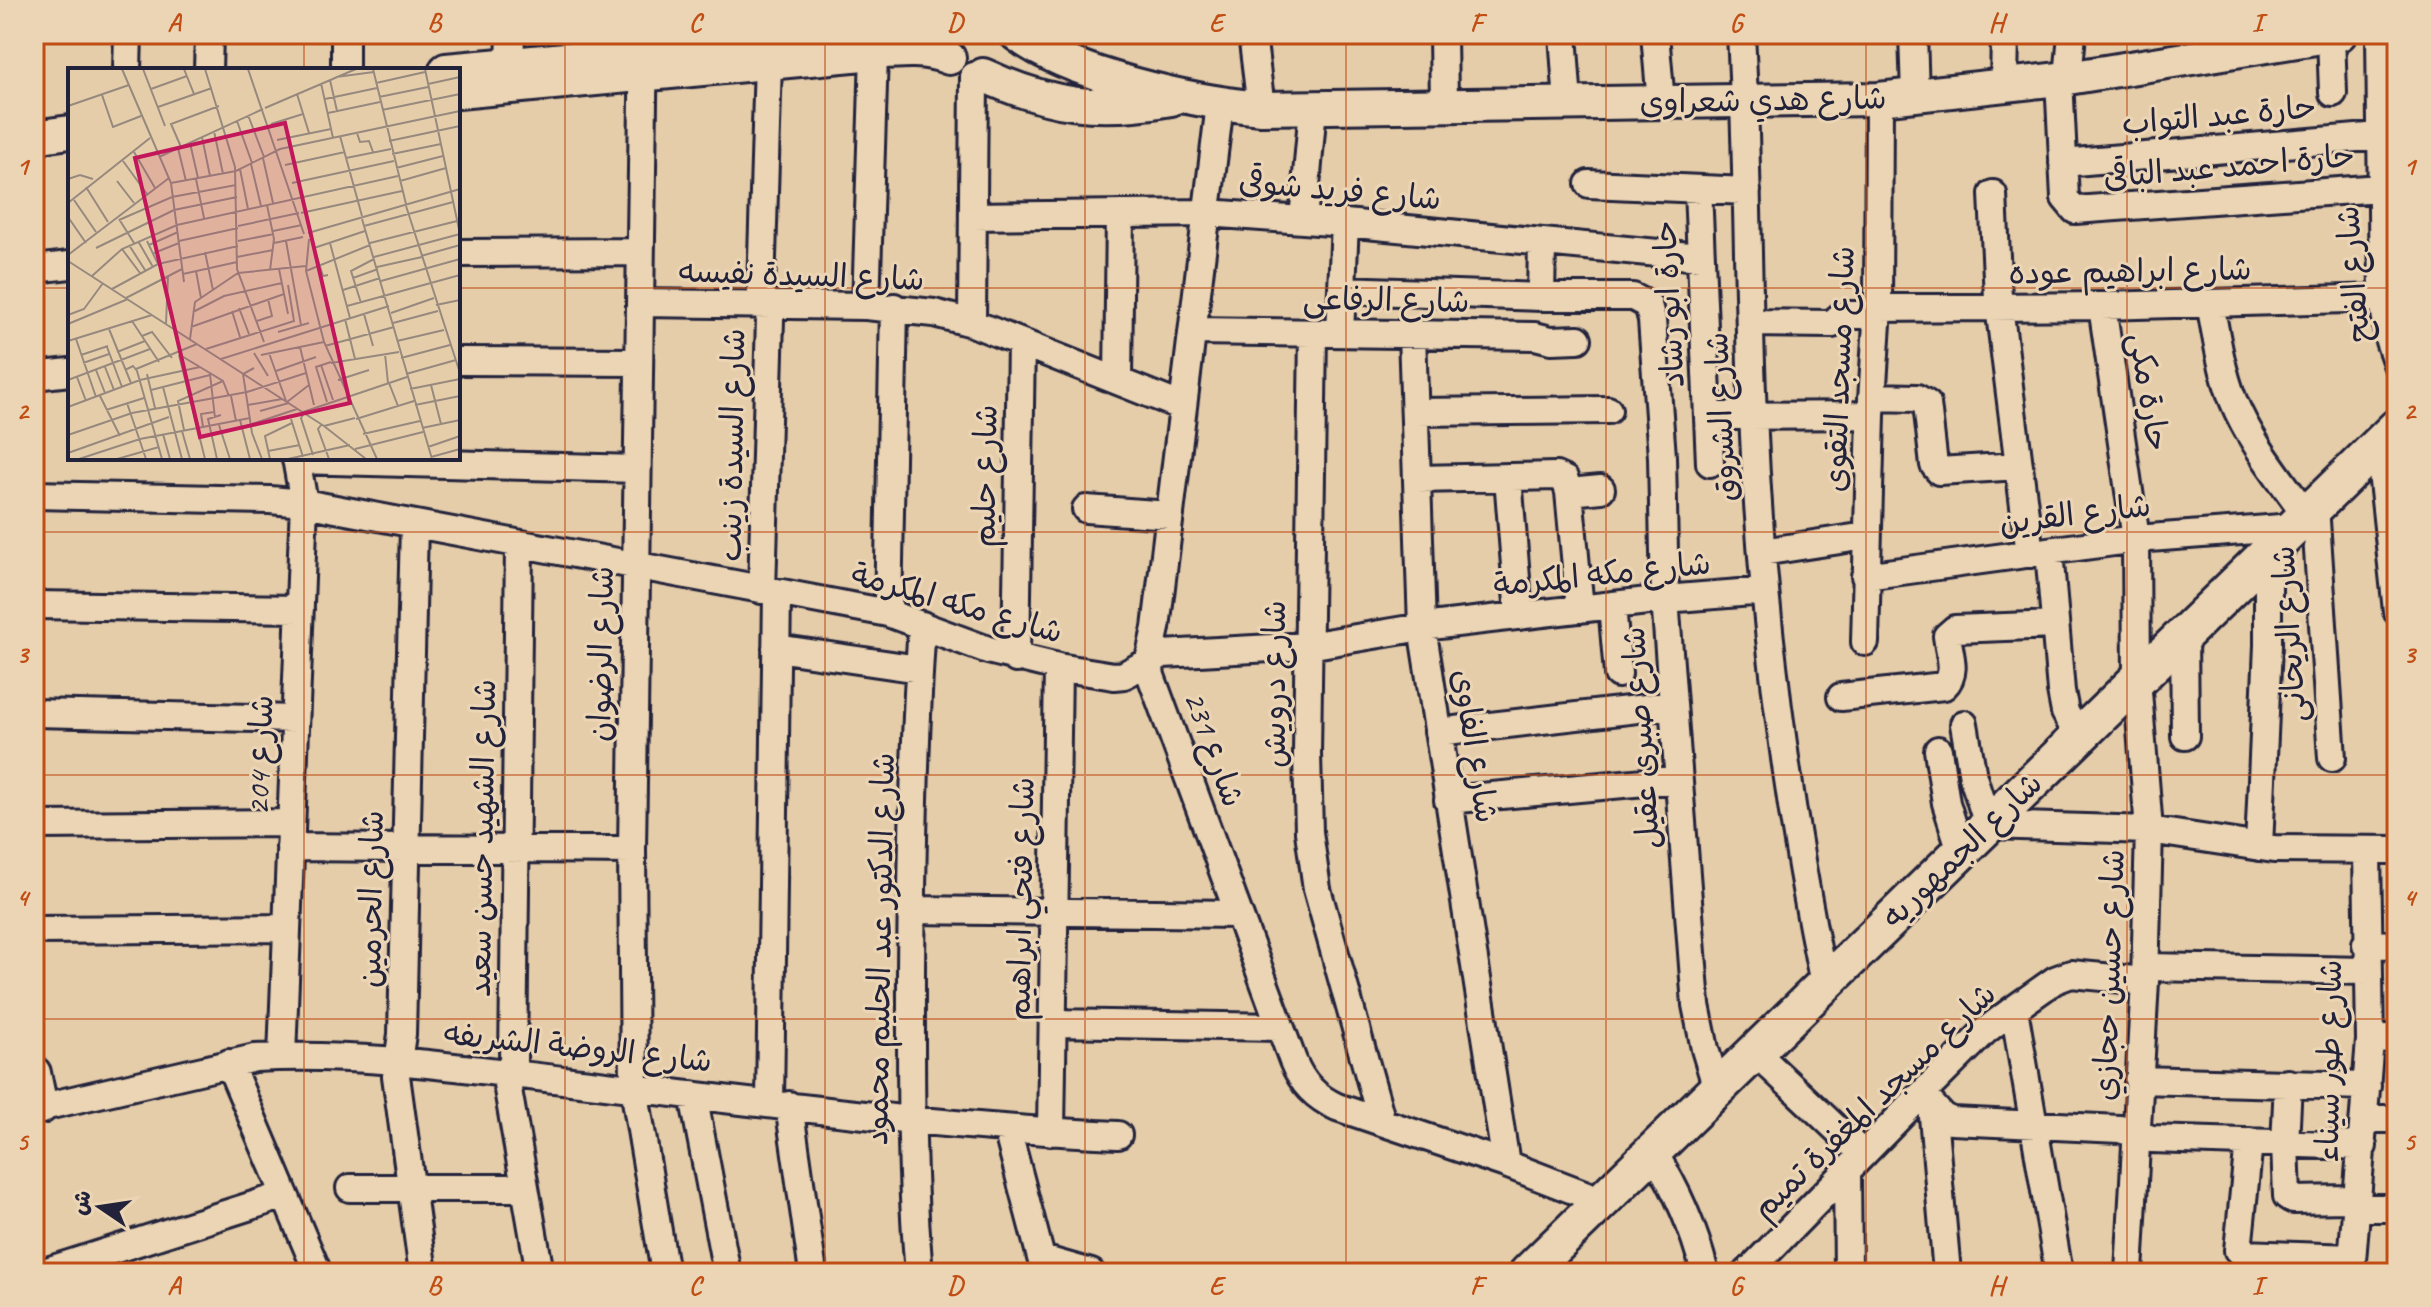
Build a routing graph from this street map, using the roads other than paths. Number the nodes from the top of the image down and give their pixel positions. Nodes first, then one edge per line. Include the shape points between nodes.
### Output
1 (128, 34) edge
2 (209, 34) edge
3 (345, 34) edge
4 (837, 34) edge
5 (1009, 34) edge
6 (1016, 34) edge
7 (1252, 34) edge
8 (1443, 34) edge
9 (1563, 34) edge
10 (1655, 34) edge
11 (1741, 34) edge
12 (1913, 34) edge
13 (2005, 34) edge
14 (2072, 34) edge
15 (2380, 34) edge
16 (2336, 35) edge
17 (2224, 43) edge
18 (770, 45) edge
19 (510, 49) edge
20 (644, 53) edge
21 (874, 53) junction
22 (963, 61) edge
23 (127, 68) edge
24 (208, 68) edge
25 (345, 68) edge
26 (452, 68) edge
27 (2064, 78) junction
28 (2004, 85) junction
29 (460, 92) edge
30 (2333, 93) dead end
31 (1915, 95) junction
32 (1182, 97) junction
33 (1879, 99) junction
34 (1745, 102) junction
35 (1661, 103) junction
36 (1220, 104) junction
37 (1568, 104) junction
38 (1444, 105) junction
39 (1313, 107) junction
40 (1261, 108) junction
41 (2388, 108) edge
42 (68, 110) edge
43 (34, 114) edge
44 (68, 132) edge
45 (2380, 136) junction
46 (34, 137) edge
47 (2063, 163) junction
48 (1589, 184) dead end
49 (2380, 188) junction
50 (1698, 190) junction
51 (1747, 191) junction
52 (1993, 194) dead end
53 (1207, 213) junction
54 (1120, 214) junction
55 (973, 216) junction
56 (1303, 220) junction
57 (1345, 223) junction
58 (1542, 243) junction
59 (640, 252) junction
60 (460, 253) edge
61 (1700, 257) junction
62 (68, 265) edge
63 (34, 269) edge
64 (1342, 290) junction
65 (1541, 297) junction
66 (2383, 298) junction
67 (640, 303) junction
68 (2210, 303) junction
69 (767, 305) junction
70 (866, 306) junction
71 (2102, 306) junction
72 (894, 307) junction
73 (1999, 308) junction
74 (1878, 311) junction
75 (972, 323) junction
76 (1750, 323) junction
77 (1193, 331) junction
78 (1313, 333) junction
79 (1340, 333) junction
80 (1412, 334) junction
81 (1578, 339) dead end
82 (1021, 343) junction
83 (460, 361) edge
84 (639, 362) junction
85 (2397, 364) edge
86 (68, 372) edge
87 (34, 376) edge
88 (1118, 381) junction
89 (1871, 406) junction
90 (1183, 407) junction
91 (1608, 410) dead end
92 (1415, 412) junction
93 (1753, 415) junction
94 (1708, 416) junction
95 (2388, 435) edge
96 (296, 460) edge
97 (330, 460) edge
98 (1710, 463) dead end
99 (2019, 466) junction
100 (637, 469) junction
101 (1508, 477) junction
102 (1417, 479) junction
103 (1601, 489) dead end
104 (1569, 492) junction
105 (34, 495) edge
106 (304, 503) junction
107 (1086, 509) dead end
108 (1170, 515) junction
109 (2305, 516) junction
110 (414, 525) junction
111 (2393, 529) edge
112 (1866, 536) junction
113 (2136, 539) junction
114 (519, 544) junction
115 (1762, 552) junction
116 (2040, 552) junction
117 (2268, 552) junction
118 (636, 566) junction
119 (1865, 576) junction
120 (770, 591) junction
121 (1765, 591) junction
122 (1665, 599) junction
123 (34, 605) edge
124 (1612, 605) junction
125 (300, 609) junction
126 (1580, 609) junction
127 (2397, 611) edge
128 (888, 613) junction
129 (1519, 616) junction
130 (922, 625) junction
131 (2055, 625) junction
132 (1422, 627) junction
133 (2184, 633) junction
134 (1865, 642) dead end
135 (1308, 646) junction
136 (776, 648) junction
137 (1016, 659) junction
138 (1149, 660) junction
139 (1058, 667) junction
140 (919, 669) junction
141 (1618, 674) dead end
142 (2137, 679) junction
143 (1841, 697) dead end
144 (1672, 705) junction
145 (34, 713) edge
146 (295, 719) junction
147 (1964, 724) dead end
148 (1438, 732) junction
149 (2078, 736) junction
150 (2185, 736) dead end
151 (1938, 750) dead end
152 (2332, 758) dead end
153 (1678, 779) junction
154 (1448, 800) junction
155 (34, 825) edge
156 (1988, 825) junction
157 (2149, 830) junction
158 (290, 835) junction
159 (2259, 847) junction
160 (405, 848) junction
161 (516, 849) junction
162 (632, 850) junction
163 (2397, 850) edge
164 (1961, 851) junction
165 (2367, 851) junction
166 (912, 910) junction
167 (1055, 912) junction
168 (1238, 914) junction
169 (287, 928) junction
170 (34, 930) edge
171 (2366, 944) junction
172 (2397, 945) edge
173 (2367, 971) junction
174 (2146, 974) junction
175 (1824, 984) junction
176 (2014, 1009) junction
177 (1053, 1023) junction
178 (1280, 1027) junction
179 (2397, 1037) edge
180 (2370, 1040) junction
181 (1755, 1052) junction
182 (282, 1056) junction
183 (398, 1061) junction
184 (229, 1063) junction
185 (34, 1073) edge
186 (509, 1074) junction
187 (2138, 1080) junction
188 (2288, 1083) junction
189 (2367, 1086) junction
190 (634, 1088) junction
191 (1717, 1089) junction
192 (693, 1095) junction
193 (1927, 1099) junction
194 (779, 1104) junction
195 (38, 1108) edge
196 (910, 1119) junction
197 (2365, 1119) junction
198 (2397, 1119) edge
199 (1382, 1122) junction
200 (2033, 1125) junction
201 (1007, 1129) junction
202 (1051, 1132) junction
203 (2137, 1134) junction
204 (1118, 1135) dead end
205 (2249, 1142) junction
206 (2285, 1144) junction
207 (2363, 1146) junction
208 (1653, 1152) junction
209 (1855, 1162) junction
210 (1506, 1164) junction
211 (410, 1187) junction
212 (350, 1188) dead end
213 (525, 1188) junction
214 (285, 1195) junction
215 (1602, 1201) junction
216 (2358, 1203) junction
217 (2397, 1208) edge
218 (1044, 1266) edge
219 (2352, 1266) edge
220 (41, 1273) edge
221 (318, 1273) edge
222 (423, 1273) edge
223 (540, 1273) edge
224 (665, 1273) edge
225 (727, 1273) edge
226 (813, 1273) edge
227 (919, 1273) edge
228 (1091, 1273) edge
229 (1528, 1273) edge
230 (1705, 1273) edge
231 (1747, 1273) edge
232 (1848, 1273) edge
233 (1947, 1273) edge
234 (2059, 1273) edge
235 (2129, 1273) edge

1 - 23 street
2 - 24 street
3 - 25 street
4 - 18 street, شارع هدي شعراوى
5 - 22 street via 1008,56 994,72
6 - 32 street, شارع هدي شعراوى via 1083,68
7 - 40 street
8 - 38 street
9 - 37 street
10 - 35 street
11 - 34 street, شارع الشروق
12 - 31 street
13 - 28 street
14 - 27 street, حارة احمد عبد الباقى
15 - 41 street, شارع الفتح
16 - 17 street, شارع هدي شعراوى
16 - 30 street
17 - 27 street, شارع هدي شعراوى
18 - 20 street, شارع هدي شعراوى
18 - 21 street, شارع هدي شعراوى
18 - 69 street, شارع السيدة زينب via 761,285
19 - 20 street, شارع هدي شعراوى
19 - 26 street, شارع هدي شعراوى
20 - 29 street, شارع هدي شعراوى
20 - 59 street, شارع الرضوان
21 - 22 street, شارع هدي شعراوى via 920,51
21 - 70 street
22 - 32 street, شارع هدي شعراوى via 1016,90 1055,102 1099,106
22 - 55 street
27 - 28 street, شارع هدي شعراوى
27 - 47 street, حارة احمد عبد الباقى
28 - 31 street, شارع هدي شعراوى
31 - 33 street, شارع هدي شعراوى
32 - 36 street, شارع هدي شعراوى
33 - 34 street, شارع هدي شعراوى
33 - 74 street, شارع مسجد التقوى
34 - 35 street, شارع هدي شعراوى
34 - 51 street, شارع الشروق
35 - 37 street, شارع هدي شعراوى
36 - 40 street, شارع هدي شعراوى
36 - 53 street, شارع 231
37 - 38 street, شارع هدي شعراوى
38 - 39 street, شارع هدي شعراوى
39 - 40 street, شارع هدي شعراوى
39 - 56 street
41 - 45 street, شارع الفتح
42 - 43 street
44 - 46 street
45 - 47 street, حارة عبد التواب
45 - 49 street, شارع الفتح
47 - 49 street, حارة احمد عبد الباقى via 2066,203 2080,211
48 - 50 street
49 - 66 street, شارع الفتح
50 - 51 street
50 - 61 street, حارة ابو رشاد
51 - 76 street, شارع الشروق
52 - 73 street
53 - 54 street, شارع فريد شوقى
53 - 56 street, شارع فريد شوقى
53 - 77 street, شارع 231
54 - 55 street, شارع فريد شوقى
54 - 88 street
55 - 75 street
56 - 57 street, شارع فريد شوقى
57 - 58 street, شارع فريد شوقى
57 - 64 street
58 - 61 street, شارع فريد شوقى
58 - 65 street
59 - 60 street, شارع السيدة نفيسه
59 - 67 street, شارع الرضوان
61 - 94 street, حارة ابو رشاد
62 - 63 street
64 - 65 street, شارع صبرى عقيل
64 - 79 street
65 - 122 street, شارع صبرى عقيل via 1633,297 1651,311
66 - 68 street, شارع ابراهيم عوده
66 - 85 street, شارع الفتح
67 - 69 street, شارع السيدة نفيسه
67 - 84 street, شارع الرضوان
68 - 71 street, شارع ابراهيم عوده
68 - 109 street via 2226,379 2240,416
69 - 70 street, شارع السيدة نفيسه
69 - 120 street, شارع السيدة زينب
70 - 72 street, شارع السيدة نفيسه
71 - 73 street, شارع ابراهيم عوده
71 - 113 street, حارة مكى
72 - 75 street, شارع السيدة نفيسه
72 - 128 street
73 - 74 street, شارع ابراهيم عوده
73 - 99 street
74 - 76 street, شارع ابراهيم عوده via 1842,315 1832,324
74 - 89 street, شارع مسجد التقوى
75 - 82 street, شارع السيدة نفيسه
76 - 93 street, شارع الشروق
77 - 78 street, شارع الرفاعى
77 - 90 street, شارع 231
78 - 79 street, شارع الرفاعى
78 - 135 street, شارع درويش
79 - 80 street, شارع الرفاعى
80 - 81 street, شارع الرفاعى
80 - 92 street, شارع الفاوى
82 - 88 street, شارع السيدة نفيسه
82 - 137 street, شارع حليم
83 - 84 street
84 - 100 street, شارع الرضوان
86 - 87 street
88 - 90 street, شارع السيدة نفيسه
89 - 93 street, حارة ابو رشاد
89 - 99 street, حارة ابو رشاد via 1924,401 1939,471
89 - 112 street, شارع مسجد التقوى
90 - 108 street, شارع 231
91 - 92 street
92 - 102 street, شارع الفاوى
93 - 94 street, حارة ابو رشاد
93 - 115 street, شارع الشروق
94 - 98 street, حارة ابو رشاد
95 - 109 main road, شارع الجمهوريه
95 - 111 street
96 - 106 street, شارع 204
97 - 100 street
99 - 116 street
100 - 118 street, شارع الرضوان
101 - 102 street
101 - 104 street via 1556,476 1565,480
101 - 129 street
102 - 132 street, شارع الفاوى
103 - 104 street
104 - 126 street
105 - 106 street, شارع مكه المكرمة
106 - 110 street, شارع مكه المكرمة
106 - 125 street, شارع 204
107 - 108 street
108 - 138 street, شارع 231
109 - 113 street, شارع القرين
109 - 117 main road, شارع الجمهوريه
109 - 152 street, شارع الريحانى
110 - 114 street, شارع مكه المكرمة
110 - 160 street, شارع الحرمين
111 - 127 street
112 - 115 street
112 - 119 street, شارع مسجد التقوى
113 - 116 street, شارع القرين
113 - 142 street, حارة مكى
114 - 118 street, شارع مكه المكرمة
114 - 161 street, شارع الشهيد حسن سعيد
115 - 121 street, شارع الشروق
116 - 119 street, شارع القرين
116 - 131 street
117 - 133 main road, شارع الجمهوريه
117 - 159 street
118 - 120 street, شارع مكه المكرمة
118 - 162 street, شارع الرضوان
119 - 134 street, شارع مسجد التقوى
120 - 128 street, شارع مكه المكرمة
120 - 136 street, شارع السيدة زينب
121 - 122 street, شارع مكه المكرمة
121 - 175 street, شارع الشروق via 1786,776
122 - 124 street, شارع مكه المكرمة
122 - 144 street, شارع صبرى عقيل
123 - 125 street
124 - 126 street, شارع مكه المكرمة
124 - 141 street
125 - 146 street, شارع 204
126 - 129 street, شارع مكه المكرمة
128 - 130 street, شارع مكه المكرمة
129 - 132 street, شارع مكه المكرمة
130 - 137 street, شارع مكه المكرمة
130 - 140 street, شارع الدكتور عبد الحليم محمود
131 - 143 street via 1955,629 1947,636 1952,673 1944,686
131 - 149 street via 2065,712
132 - 135 street, شارع مكه المكرمة
132 - 148 street, شارع الفاوى
133 - 142 main road, شارع الجمهوريه
133 - 150 street
135 - 138 street, شارع مكه المكرمة via 1171,654
135 - 199 street, شارع درويش via 1311,861
136 - 140 street
136 - 194 street, شارع السيدة زينب
137 - 139 street, شارع مكه المكرمة
138 - 139 street, شارع مكه المكرمة via 1124,675
138 - 168 street, شارع 231
139 - 167 street, شارع فتحي ابراهيم
140 - 166 street, شارع الدكتور عبد الحليم محمود
142 - 149 main road, شارع الجمهوريه
142 - 157 street, شارع حسين حجازي
144 - 148 street
144 - 153 street, شارع صبرى عقيل
145 - 146 street
146 - 158 street, شارع 204
147 - 156 street
148 - 154 street, شارع الفاوى
149 - 156 main road, شارع الجمهوريه
151 - 164 street
153 - 154 street
153 - 191 street, شارع صبرى عقيل via 1696,1005
154 - 210 street, شارع الفاوى
155 - 158 street
156 - 157 street
156 - 164 main road, شارع الجمهوريه
157 - 159 street
157 - 174 street, شارع حسين حجازي
158 - 160 street
158 - 169 street, شارع 204
159 - 165 street
160 - 161 street
160 - 183 street, شارع الحرمين
161 - 162 street
161 - 186 street, شارع الشهيد حسن سعيد
162 - 190 street, شارع الرضوان
163 - 165 street
164 - 175 main road, شارع الجمهوريه
165 - 171 street, شارع طور سيناء
166 - 167 street
166 - 196 street, شارع الدكتور عبد الحليم محمود
167 - 168 street
167 - 177 street, شارع فتحي ابراهيم
168 - 178 street, شارع 231
169 - 170 street
169 - 182 street, شارع 204
171 - 172 street
171 - 173 street, شارع طور سيناء
173 - 174 street, شارع مسجد المغفرة تميم
173 - 180 street, شارع طور سيناء
174 - 176 street, شارع مسجد المغفرة تميم via 2071,974
174 - 187 street, شارع حسين حجازي
175 - 181 main road, شارع الجمهوريه
176 - 193 street, شارع مسجد المغفرة تميم via 1985,1031
176 - 200 street
177 - 178 street
177 - 202 street, شارع فتحي ابراهيم
178 - 199 street, شارع 231 via 1298,1073 1314,1094
179 - 180 street
180 - 189 street, شارع طور سيناء
181 - 191 main road, شارع الجمهوريه
181 - 209 street
182 - 183 street, شارع الروضة الشريفه
182 - 184 street, شارع الروضة الشريفه
183 - 186 street, شارع الروضة الشريفه
183 - 211 street, شارع الحرمين
184 - 195 street, شارع الروضة الشريفه
184 - 214 street
185 - 195 street
186 - 190 street, شارع الروضة الشريفه
186 - 213 street, شارع الشهيد حسن سعيد
187 - 188 street
187 - 203 street, شارع حسين حجازي
188 - 189 street
188 - 206 street
189 - 197 street, شارع طور سيناء
190 - 192 street, شارع الروضة الشريفه
190 - 224 street, شارع الرضوان
191 - 208 main road, شارع الجمهوريه
192 - 194 street, شارع الروضة الشريفه
192 - 225 street
193 - 200 street via 1949,1121
193 - 209 street, شارع مسجد المغفرة تميم
193 - 233 street
194 - 196 street, شارع الروضة الشريفه
194 - 226 street, شارع السيدة زينب
196 - 201 street, شارع الروضة الشريفه
196 - 227 street, شارع الدكتور عبد الحليم محمود
197 - 198 street
197 - 207 street, شارع طور سيناء
199 - 210 street, شارع 231
200 - 203 street
200 - 234 street
201 - 202 street, شارع الروضة الشريفه
201 - 218 street
202 - 204 street, شارع الروضة الشريفه
203 - 205 street
203 - 235 street, شارع حسين حجازي
205 - 206 street
205 - 219 street via 2238,1250
206 - 207 street
206 - 216 street via 2285,1193 2290,1198
207 - 216 street, شارع طور سيناء
208 - 215 main road, شارع الجمهوريه
208 - 230 street via 1690,1218
209 - 231 street, شارع مسجد المغفرة تميم
209 - 232 street
210 - 215 street, شارع 231
211 - 212 street
211 - 213 street
211 - 222 street, شارع الحرمين
213 - 223 street, شارع الشهيد حسن سعيد
214 - 220 street
214 - 221 street
215 - 229 main road, شارع الجمهوريه
216 - 217 street via 2372,1209
216 - 219 street, شارع طور سيناء
218 - 228 street

